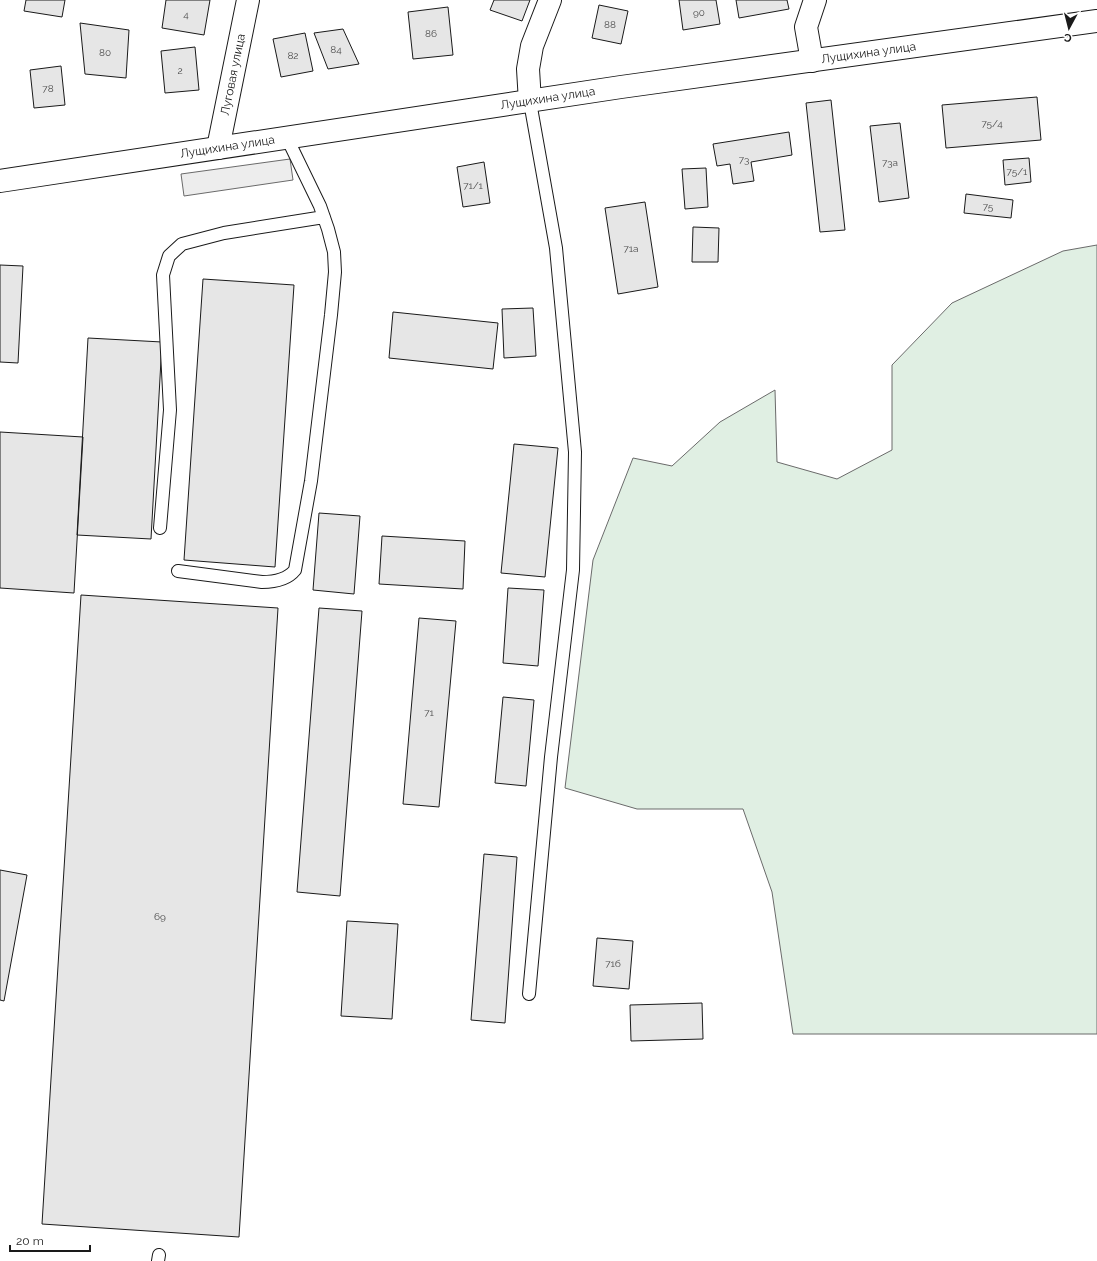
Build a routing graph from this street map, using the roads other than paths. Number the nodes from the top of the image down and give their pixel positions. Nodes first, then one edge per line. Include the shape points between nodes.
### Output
1 (248, 0) edge
2 (550, 0) edge
3 (815, 0) edge
4 (1097, 21) edge
5 (812, 61) junction
6 (530, 102) junction
7 (287, 138) junction
8 (218, 148) junction
9 (0, 181) edge
10 (324, 217) junction
11 (160, 528) dead end
12 (178, 571) dead end
13 (529, 994) dead end

1 - 8 street, Луговая улица
2 - 6 street via 532,46 528,69
3 - 5 street via 806,27
4 - 5 street, Лущихина улица
5 - 6 street, Лущихина улица
6 - 7 street, Лущихина улица
6 - 13 lane via 556,248 575,452 573,570 551,757
7 - 8 street, Лущихина улица
7 - 10 lane
8 - 9 street, Лущихина улица
10 - 11 lane via 224,233 182,244 169,256 163,275 170,410
10 - 12 lane via 334,252 335,272 311,481 295,570 290,576 274,582

